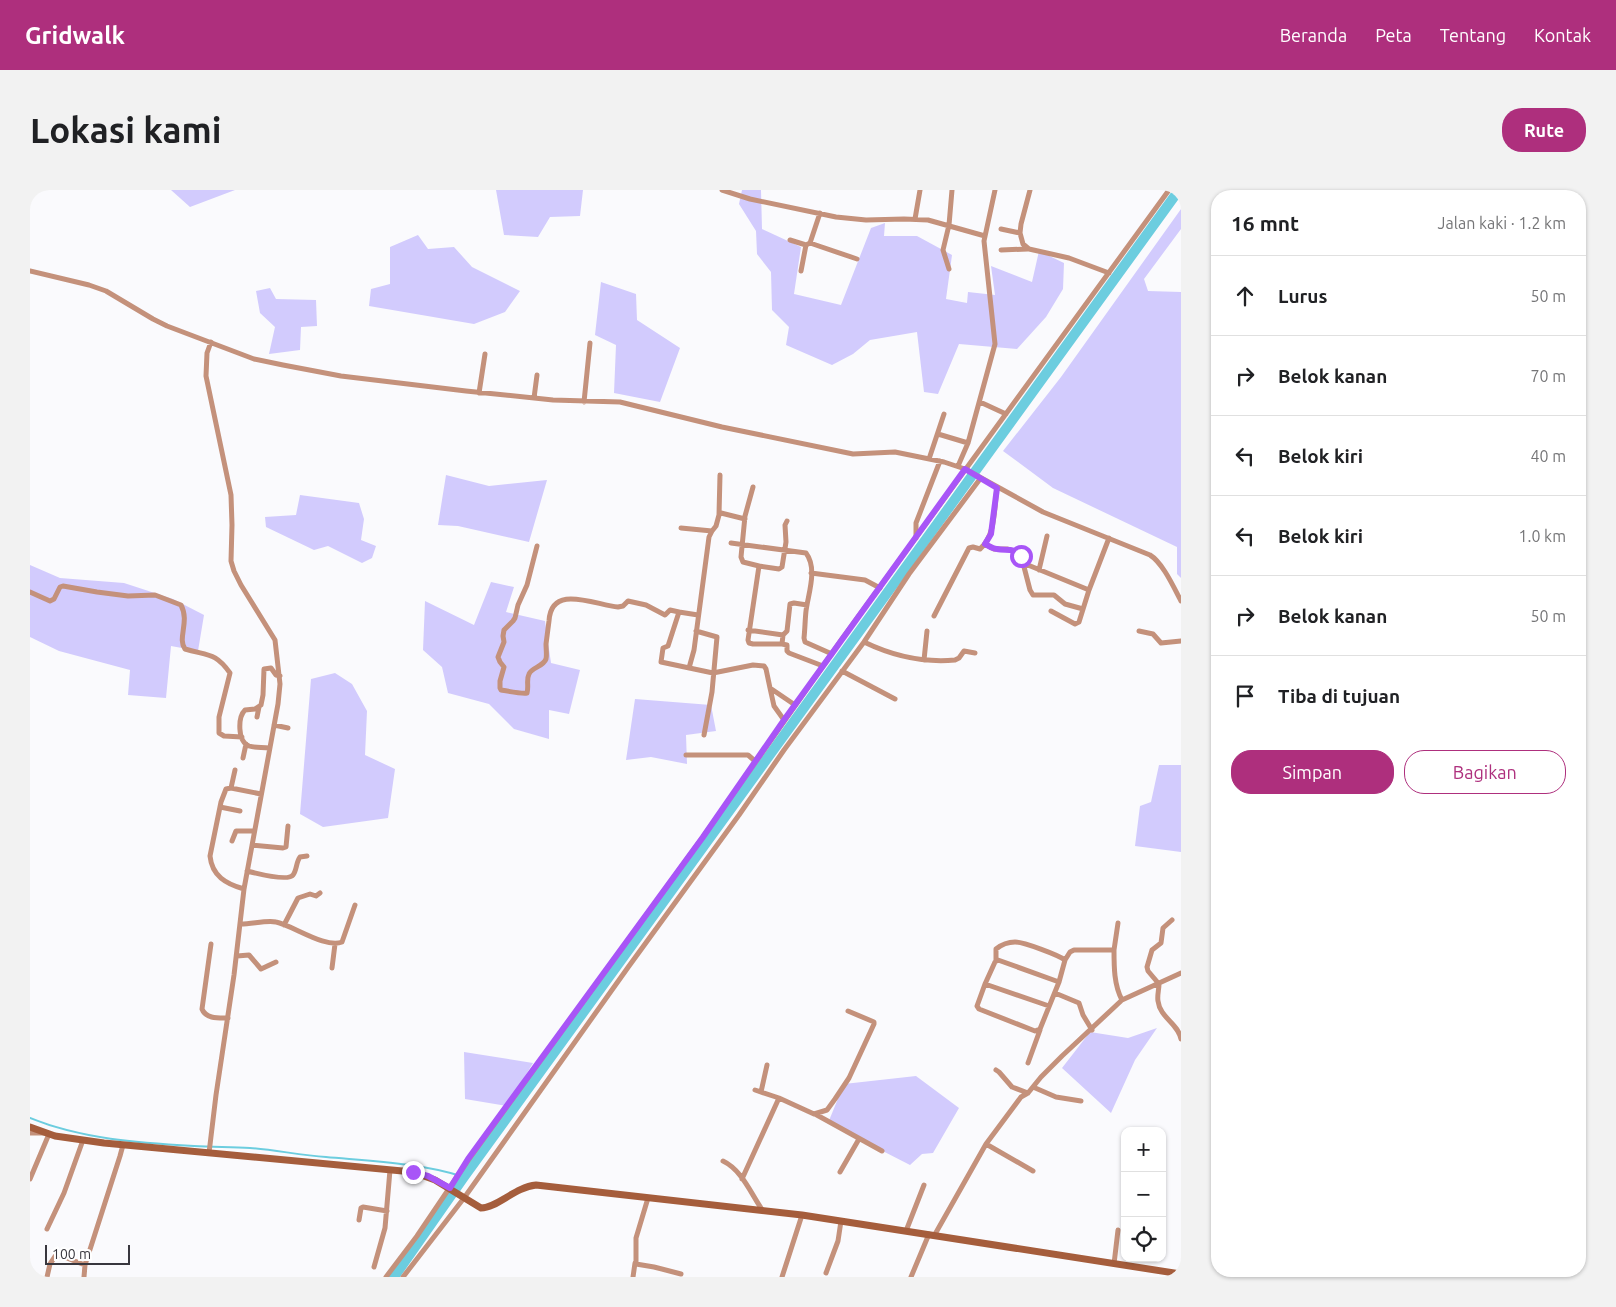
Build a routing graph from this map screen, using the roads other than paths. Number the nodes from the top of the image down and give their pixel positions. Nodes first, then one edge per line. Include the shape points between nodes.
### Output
1 (722, 190) edge
2 (920, 190) edge
3 (952, 190) edge
4 (995, 190) edge
5 (1030, 190) edge
6 (1168, 190) edge
7 (820, 213) junction
8 (915, 219) junction
9 (949, 225) junction
10 (1001, 228) dead end
11 (1020, 233) junction
12 (985, 236) junction
13 (790, 240) dead end
14 (808, 244) junction
15 (1029, 249) junction
16 (1001, 250) dead end
17 (857, 259) dead end
18 (949, 269) dead end
19 (30, 271) edge
20 (801, 271) dead end
21 (1109, 273) junction
22 (212, 342) junction
23 (590, 343) dead end
24 (485, 354) dead end
25 (536, 375) dead end
26 (479, 393) junction
27 (534, 398) junction
28 (584, 402) junction
29 (980, 402) junction
30 (944, 414) dead end
31 (1006, 414) junction
32 (938, 434) junction
33 (968, 443) junction
34 (929, 459) junction
35 (940, 461) junction
36 (958, 466) junction
37 (966, 470) junction
38 (720, 475) dead end
39 (979, 478) junction
40 (753, 487) dead end
41 (997, 488) junction
42 (719, 515) junction
43 (745, 519) junction
44 (787, 521) dead end
45 (681, 528) dead end
46 (712, 531) junction
47 (1047, 536) dead end
48 (1109, 538) junction
49 (916, 539) junction
50 (731, 543) dead end
51 (741, 544) junction
52 (985, 544) junction
53 (537, 546) dead end
54 (785, 550) junction
55 (1023, 563) junction
56 (759, 566) junction
57 (1039, 570) junction
58 (811, 573) junction
59 (880, 588) junction
60 (1089, 590) junction
61 (30, 592) edge
62 (1181, 601) edge
63 (807, 604) junction
64 (1083, 609) junction
65 (1051, 611) dead end
66 (678, 612) junction
67 (698, 614) junction
68 (934, 616) dead end
69 (748, 630) junction
70 (696, 631) junction
71 (927, 631) dead end
72 (1139, 631) dead end
73 (783, 634) junction
74 (1181, 641) edge
75 (864, 642) junction
76 (782, 644) junction
77 (975, 652) dead end
78 (832, 654) junction
79 (924, 660) junction
80 (823, 666) junction
81 (689, 668) junction
82 (842, 671) junction
83 (713, 673) junction
84 (280, 676) junction
85 (770, 688) junction
86 (895, 699) dead end
87 (795, 705) junction
88 (259, 707) junction
89 (257, 718) dead end
90 (784, 720) junction
91 (274, 725) junction
92 (288, 728) dead end
93 (704, 735) dead end
94 (242, 737) junction
95 (246, 744) junction
96 (269, 748) junction
97 (686, 754) dead end
98 (243, 758) dead end
99 (755, 761) junction
100 (235, 770) dead end
101 (231, 788) junction
102 (261, 794) junction
103 (220, 806) junction
104 (240, 811) dead end
105 (288, 826) dead end
106 (254, 831) junction
107 (232, 841) dead end
108 (252, 845) junction
109 (307, 856) dead end
110 (247, 871) junction
111 (244, 888) junction
112 (320, 893) dead end
113 (355, 905) dead end
114 (1172, 920) dead end
115 (1118, 923) dead end
116 (241, 924) junction
117 (284, 925) junction
118 (211, 944) dead end
119 (335, 944) junction
120 (1114, 950) junction
121 (237, 956) junction
122 (996, 960) junction
123 (1065, 960) junction
124 (276, 962) dead end
125 (332, 968) dead end
126 (1181, 973) edge
127 (1059, 982) junction
128 (985, 984) junction
129 (1160, 984) junction
130 (1055, 993) junction
131 (1122, 1000) junction
132 (1049, 1006) junction
133 (848, 1012) dead end
134 (228, 1018) junction
135 (1040, 1029) junction
136 (1092, 1030) junction
137 (1181, 1039) edge
138 (1028, 1063) dead end
139 (767, 1065) dead end
140 (996, 1070) dead end
141 (1033, 1087) junction
142 (754, 1090) dead end
143 (761, 1092) junction
144 (1028, 1092) junction
145 (779, 1098) junction
146 (1082, 1102) dead end
147 (814, 1114) junction
148 (30, 1127) edge
149 (30, 1133) edge
150 (47, 1133) junction
151 (859, 1139) junction
152 (83, 1140) junction
153 (986, 1144) junction
154 (122, 1145) junction
155 (209, 1152) junction
156 (882, 1152) dead end
157 (723, 1161) dead end
158 (390, 1170) junction
159 (1033, 1171) dead end
160 (840, 1172) dead end
161 (30, 1178) edge
162 (742, 1178) junction
163 (924, 1185) dead end
164 (451, 1188) junction
165 (462, 1197) junction
166 (648, 1198) junction
167 (387, 1211) junction
168 (763, 1211) junction
169 (802, 1215) junction
170 (359, 1220) dead end
171 (841, 1221) junction
172 (47, 1228) dead end
173 (1118, 1230) dead end
174 (906, 1231) junction
175 (931, 1235) junction
176 (635, 1262) junction
177 (1114, 1264) junction
178 (85, 1265) junction
179 (374, 1267) dead end
180 (826, 1272) dead end
181 (681, 1274) dead end
182 (1181, 1274) edge
183 (47, 1277) edge
184 (84, 1277) edge
185 (386, 1277) edge
186 (403, 1277) edge
187 (633, 1277) edge
188 (782, 1277) edge
189 (911, 1277) edge

1 - 7 street
2 - 8 street
3 - 9 street
4 - 12 street
5 - 11 street
6 - 21 street
7 - 8 street via 866,220
7 - 14 street
8 - 9 street
9 - 12 street
9 - 18 street via 943,250
10 - 11 street
11 - 15 street via 1023,244
12 - 29 street via 995,344
13 - 14 street
14 - 17 street
14 - 20 street
15 - 16 street
15 - 21 street via 1069,258
19 - 22 street via 98,288 153,319
21 - 31 street
22 - 26 street via 254,359 283,366
22 - 84 street via 206,376 231,495 231,561 241,585 274,640
23 - 28 street
24 - 26 street
25 - 27 street
26 - 27 street
27 - 28 street
28 - 34 street via 620,402 853,454 895,452
29 - 31 street
29 - 33 street
30 - 32 street
31 - 37 street
32 - 33 street
32 - 34 street
33 - 36 street
34 - 35 street
35 - 36 street
35 - 49 street via 918,516
36 - 37 street
37 - 39 street
37 - 49 street
38 - 42 street
39 - 41 street
39 - 75 street
40 - 43 street
41 - 48 street via 1043,512
41 - 52 street via 991,534
42 - 43 street
42 - 46 street
43 - 51 street
44 - 54 street
45 - 46 street
46 - 67 street
47 - 57 street
48 - 60 street
48 - 62 street via 1155,558
49 - 59 street
50 - 51 street
51 - 54 street
51 - 56 street via 741,560
52 - 55 street via 994,549 1018,552
52 - 68 street via 980,549 969,548
53 - 66 street via 515,618 503,636 498,657 504,666 501,690 527,693 528,675 546,659 549,618 558,600 618,606 628,601 646,605 665,615 670,610
54 - 56 street via 781,569
54 - 58 street via 806,553
55 - 57 street
55 - 64 street via 1034,595 1054,595 1065,604
56 - 69 street
57 - 60 street
58 - 59 street via 865,580
58 - 63 street
59 - 78 street
60 - 64 street
61 - 94 street via 50,601 63,586 115,594 154,595 181,605 185,618 183,647 217,658 230,674 219,718 219,734
63 - 73 street via 790,604 787,630
63 - 78 street via 805,642
64 - 65 street via 1079,622 1075,624
66 - 67 street
66 - 81 street via 660,661
67 - 70 street
69 - 73 street
69 - 76 street via 749,643
70 - 81 street
70 - 83 street via 717,637
71 - 79 street
72 - 74 street via 1153,634 1161,643
73 - 76 street
75 - 79 street via 894,655
75 - 82 street
76 - 80 street via 787,645 789,654
77 - 79 street via 964,651 955,660
78 - 80 street
80 - 87 street
81 - 83 street
82 - 86 street
82 - 165 street
83 - 85 street via 764,666
83 - 93 street
84 - 88 street via 271,668 264,669
84 - 91 street
85 - 87 street
85 - 90 street via 774,706
87 - 90 street
88 - 89 street
88 - 94 street via 243,712 240,723
90 - 99 street
91 - 92 street
91 - 96 street
94 - 95 street
95 - 96 street
95 - 98 street
96 - 102 street
97 - 99 street via 748,755
99 - 164 street via 468,1159
100 - 101 street
101 - 102 street
101 - 103 street via 226,789
102 - 106 street
103 - 104 street
103 - 111 street via 210,862 221,879
105 - 108 street via 286,847
106 - 107 street via 236,831
106 - 108 street
108 - 110 street
109 - 110 street via 297,860 291,877
110 - 111 street
111 - 116 street
112 - 117 street via 298,898
113 - 119 street via 342,942
114 - 129 street via 1163,928 1161,943 1152,950 1148,963 1148,971
115 - 120 street
116 - 117 street via 276,922
116 - 121 street
117 - 119 street
118 - 134 street via 202,1009 208,1016
119 - 125 street
120 - 123 street via 1074,950
120 - 131 street via 1115,974
121 - 124 street via 249,955 261,969
121 - 134 street
122 - 123 street via 996,949 1012,942
122 - 127 street
122 - 128 street
123 - 127 street
126 - 129 street
127 - 130 street
128 - 132 street
128 - 135 street via 977,1006 979,1009 1035,1031
129 - 131 street
129 - 137 street via 1158,1001 1162,1015 1176,1027
130 - 132 street
130 - 136 street via 1077,1001
131 - 136 street
132 - 135 street
133 - 147 street via 874,1024 849,1078 827,1110
134 - 155 street
135 - 138 street
136 - 141 street
139 - 143 street
140 - 144 street via 1012,1087
141 - 144 street
141 - 146 street via 1056,1097
142 - 143 street
143 - 145 street
144 - 153 street
145 - 147 street
145 - 162 street
147 - 151 street
148 - 150 main road
149 - 150 street
150 - 152 main road
150 - 161 street
151 - 156 street
151 - 160 street
152 - 154 main road
152 - 172 street
153 - 159 street
153 - 175 street
154 - 155 main road
154 - 178 street
155 - 158 main road
157 - 162 street
158 - 164 main road via 421,1174
158 - 167 street
162 - 168 street
163 - 174 street
164 - 165 main road
164 - 185 street
165 - 166 main road via 477,1207 486,1208 522,1188 536,1185
165 - 186 street
166 - 168 main road
166 - 176 street via 636,1238
167 - 170 street via 363,1206
167 - 179 street
168 - 169 main road
169 - 171 main road
169 - 188 street
171 - 174 main road
171 - 180 street via 838,1241
173 - 177 street
174 - 175 main road
175 - 177 main road
175 - 189 street
176 - 181 street
176 - 187 street
177 - 182 main road
178 - 183 street via 56,1255
178 - 184 street

